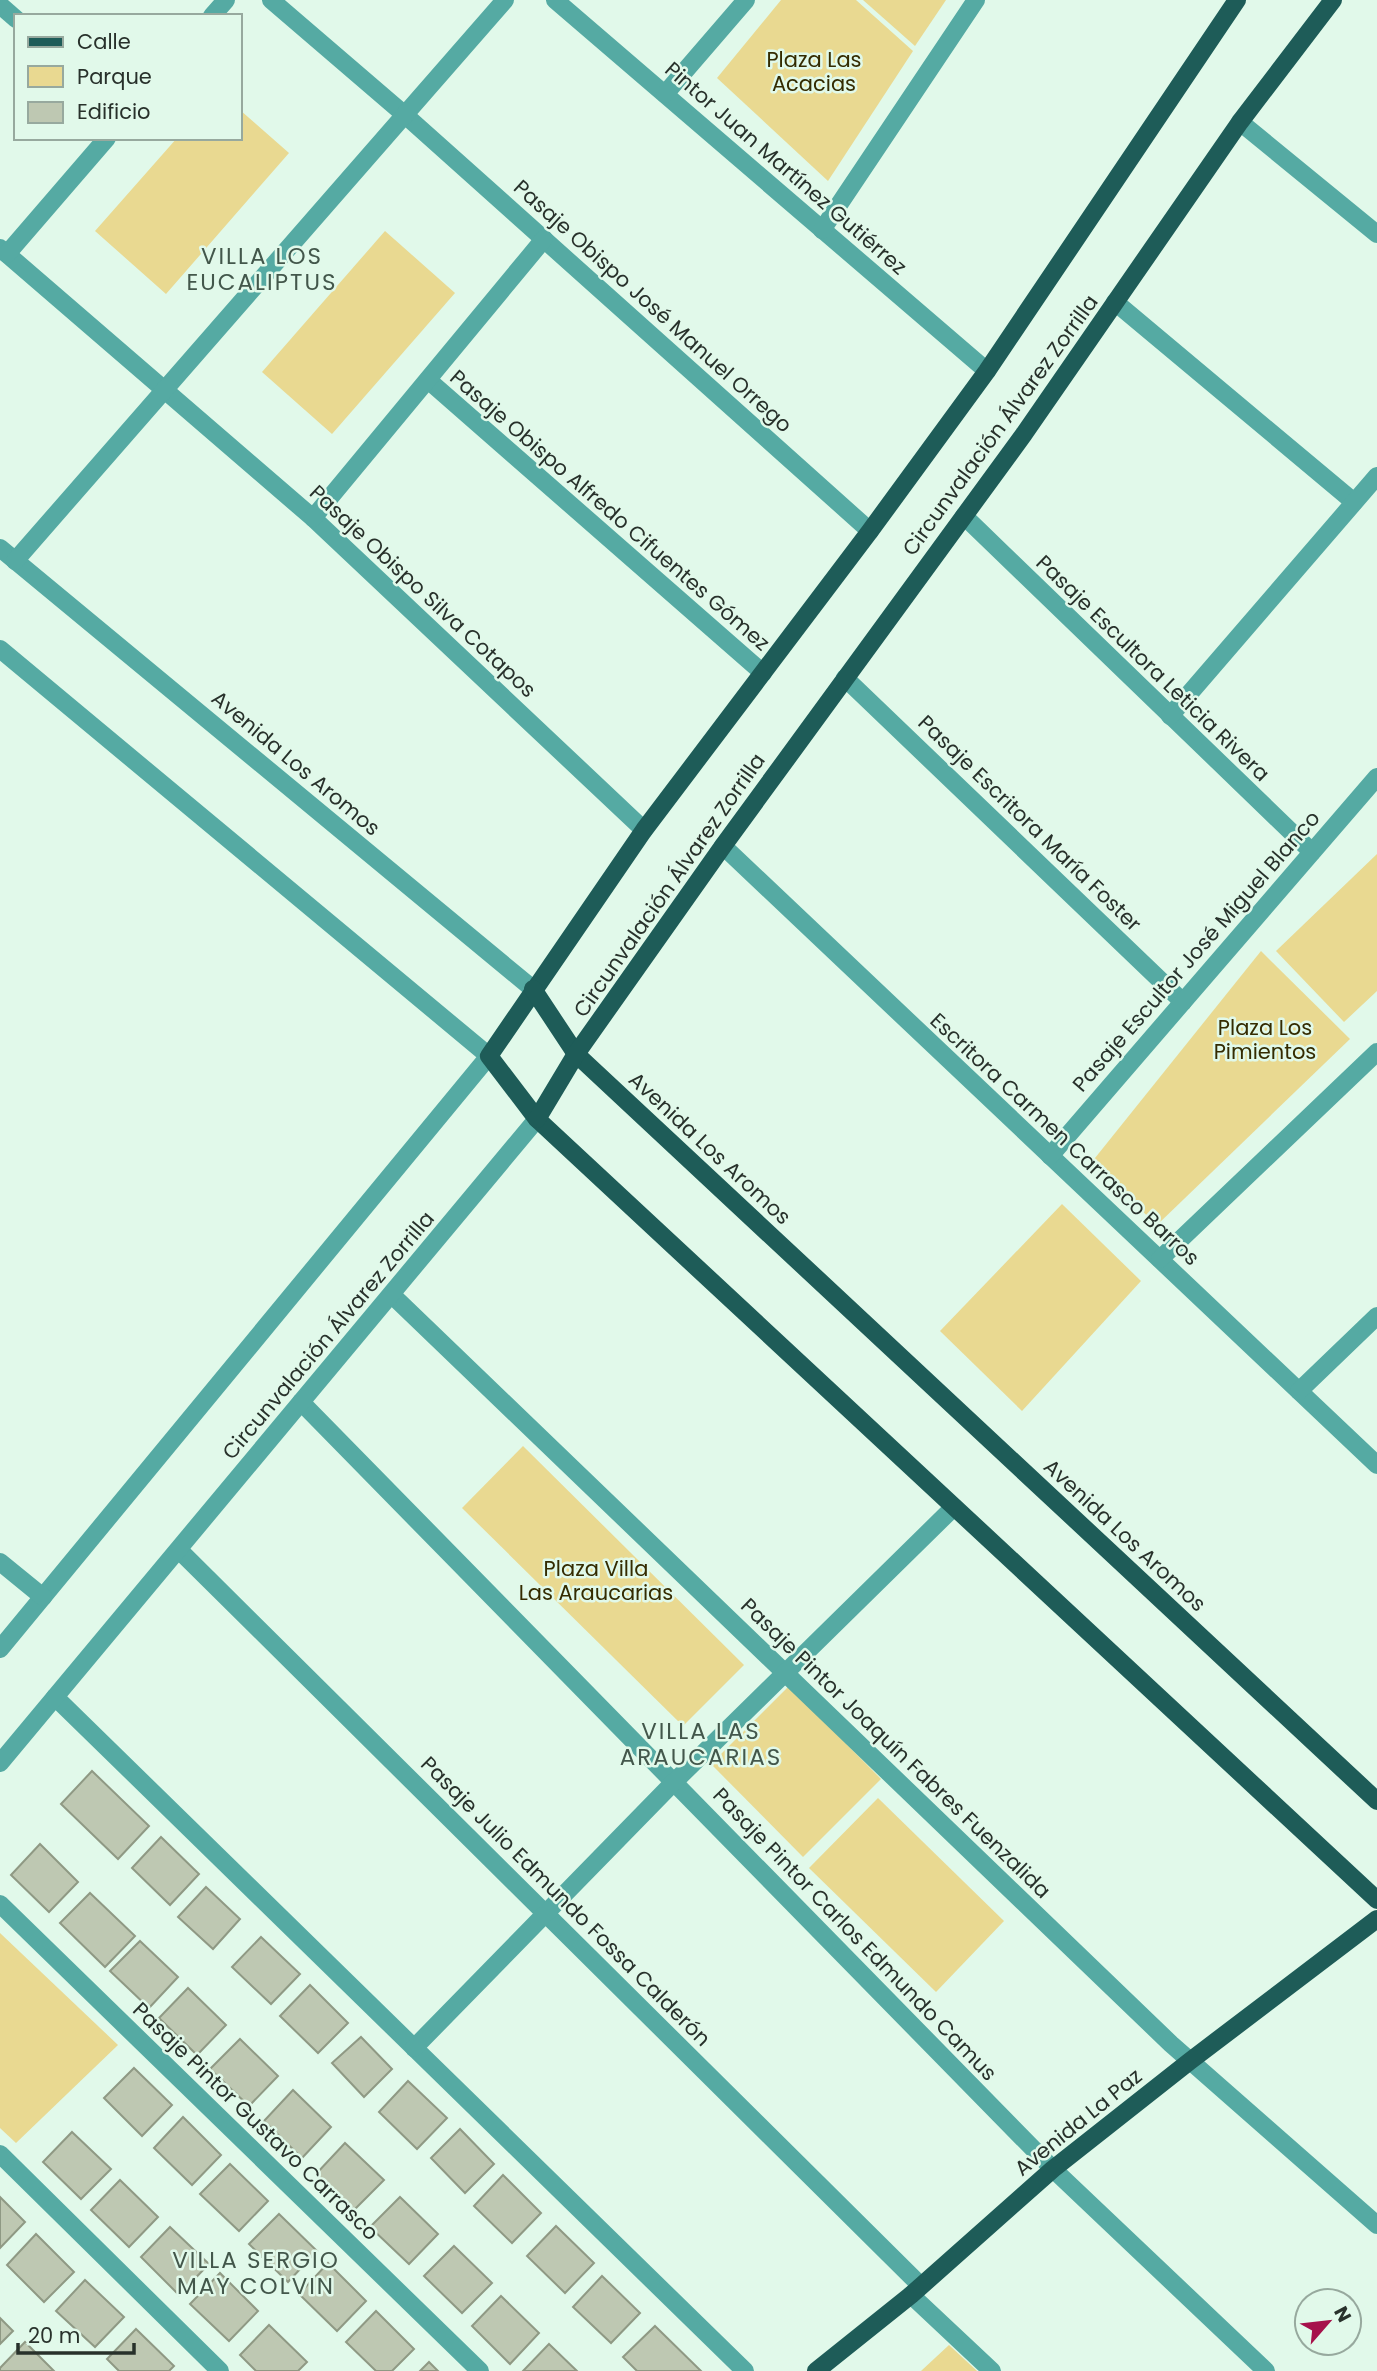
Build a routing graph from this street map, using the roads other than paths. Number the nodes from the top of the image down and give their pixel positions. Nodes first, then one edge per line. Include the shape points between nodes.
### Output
1 (226, 0) edge
2 (271, 0) edge
3 (505, 0) edge
4 (555, 0) edge
5 (746, 0) edge
6 (976, 0) edge
7 (1237, 0) edge
8 (1333, 0) edge
9 (0, 5) edge
10 (214, 14) edge
11 (14, 17) edge
12 (665, 94) junction
13 (405, 114) junction
14 (1240, 122) junction
15 (105, 140) edge
16 (822, 230) junction
17 (1377, 234) edge
18 (544, 239) junction
19 (3, 251) edge
20 (1115, 302) junction
21 (987, 371) junction
22 (428, 380) junction
23 (165, 390) junction
24 (1377, 476) edge
25 (1354, 502) junction
26 (964, 516) junction
27 (313, 518) junction
28 (870, 531) junction
29 (0, 548) edge
30 (15, 561) junction
31 (0, 649) edge
32 (763, 673) junction
33 (845, 678) junction
34 (1170, 716) junction
35 (1377, 776) edge
36 (644, 830) junction
37 (723, 846) junction
38 (1312, 852) junction
39 (533, 989) junction
40 (1183, 1002) junction
41 (1377, 1052) edge
42 (576, 1054) junction
43 (489, 1056) junction
44 (537, 1119) junction
45 (1050, 1156) junction
46 (1160, 1259) junction
47 (392, 1294) junction
48 (1377, 1316) edge
49 (1299, 1391) junction
50 (301, 1402) junction
51 (1377, 1465) edge
52 (954, 1507) junction
53 (179, 1550) junction
54 (0, 1562) edge
55 (43, 1597) junction
56 (0, 1649) edge
57 (784, 1672) junction
58 (55, 1697) junction
59 (0, 1763) edge
60 (674, 1782) junction
61 (1377, 1801) edge
62 (1377, 1900) edge
63 (0, 1904) edge
64 (546, 1914) junction
65 (1377, 1919) edge
66 (414, 2048) junction
67 (1190, 2061) junction
68 (0, 2154) edge
69 (1053, 2169) junction
70 (1377, 2225) edge
71 (916, 2290) junction
72 (220, 2371) edge
73 (480, 2371) edge
74 (745, 2371) edge
75 (816, 2371) edge
76 (992, 2371) edge
77 (1266, 2371) edge

1 - 10 street
2 - 13 street, Pasaje Obispo José Manuel Orrego
3 - 13 street
4 - 12 street, Pintor Juan Martínez Gutiérrez
5 - 12 street
6 - 16 street
7 - 21 main road, Circunvalación Álvarez Zorrilla
8 - 14 main road, Circunvalación Álvarez Zorrilla
9 - 11 street
12 - 16 street, Pintor Juan Martínez Gutiérrez
13 - 18 street, Pasaje Obispo José Manuel Orrego
13 - 23 street
14 - 17 street
14 - 20 main road, Circunvalación Álvarez Zorrilla
15 - 19 street
16 - 21 street, Pintor Juan Martínez Gutiérrez
18 - 22 street
18 - 28 street, Pasaje Obispo José Manuel Orrego
19 - 23 street, Pasaje Obispo Silva Cotapos
20 - 25 street
20 - 26 main road, Circunvalación Álvarez Zorrilla
21 - 28 main road, Circunvalación Álvarez Zorrilla
22 - 27 street
22 - 32 street, Pasaje Obispo Alfredo Cifuentes Gómez
23 - 27 street, Pasaje Obispo Silva Cotapos
23 - 30 street
24 - 25 street
25 - 34 street
26 - 33 main road, Circunvalación Álvarez Zorrilla
26 - 34 street, Pasaje Escultora Leticia Rivera
27 - 36 street, Pasaje Obispo Silva Cotapos
28 - 32 main road, Circunvalación Álvarez Zorrilla
29 - 30 street, Avenida Los Aromos
30 - 39 street, Avenida Los Aromos
31 - 43 street
32 - 36 main road, Circunvalación Álvarez Zorrilla
33 - 37 main road, Circunvalación Álvarez Zorrilla
33 - 40 street, Pasaje Escritora María Foster
34 - 38 street, Pasaje Escultora Leticia Rivera
35 - 38 street, Pasaje Escultor José Miguel Blanco
36 - 39 main road, Circunvalación Álvarez Zorrilla
37 - 42 main road, Circunvalación Álvarez Zorrilla
37 - 45 street, Escritora Carmen Carrasco Barros
38 - 40 street, Pasaje Escultor José Miguel Blanco
39 - 42 main road, Avenida Los Aromos
39 - 43 main road, Circunvalación Álvarez Zorrilla
40 - 45 street, Pasaje Escultor José Miguel Blanco
41 - 46 street
42 - 44 main road, Circunvalación Álvarez Zorrilla
42 - 61 main road, Avenida Los Aromos
43 - 44 main road
43 - 55 street, Circunvalación Álvarez Zorrilla
44 - 47 street, Circunvalación Álvarez Zorrilla
44 - 52 main road
45 - 46 street, Escritora Carmen Carrasco Barros
46 - 49 street, Escritora Carmen Carrasco Barros
47 - 50 street, Circunvalación Álvarez Zorrilla
47 - 57 street, Pasaje Pintor Joaquín Fabres Fuenzalida
48 - 49 street
49 - 51 street, Escritora Carmen Carrasco Barros
50 - 53 street, Circunvalación Álvarez Zorrilla
50 - 60 street, Pasaje Pintor Carlos Edmundo Camus
52 - 57 street
52 - 62 main road
53 - 58 street, Circunvalación Álvarez Zorrilla
53 - 64 street, Pasaje Julio Edmundo Fossa Calderón
54 - 55 street
55 - 56 street, Circunvalación Álvarez Zorrilla
57 - 60 street
57 - 67 street, Pasaje Pintor Joaquín Fabres Fuenzalida
58 - 59 street, Circunvalación Álvarez Zorrilla
58 - 66 street
60 - 64 street
60 - 69 street, Pasaje Pintor Carlos Edmundo Camus
63 - 73 street, Pasaje Pintor Gustavo Carrasco
64 - 66 street
64 - 71 street, Pasaje Julio Edmundo Fossa Calderón
65 - 67 main road, Avenida La Paz
66 - 74 street
67 - 69 main road, Avenida La Paz
67 - 70 street, Pasaje Pintor Joaquín Fabres Fuenzalida
68 - 72 street
69 - 71 main road, Avenida La Paz
69 - 77 street, Pasaje Pintor Carlos Edmundo Camus
71 - 75 main road, Avenida La Paz
71 - 76 street, Pasaje Julio Edmundo Fossa Calderón

